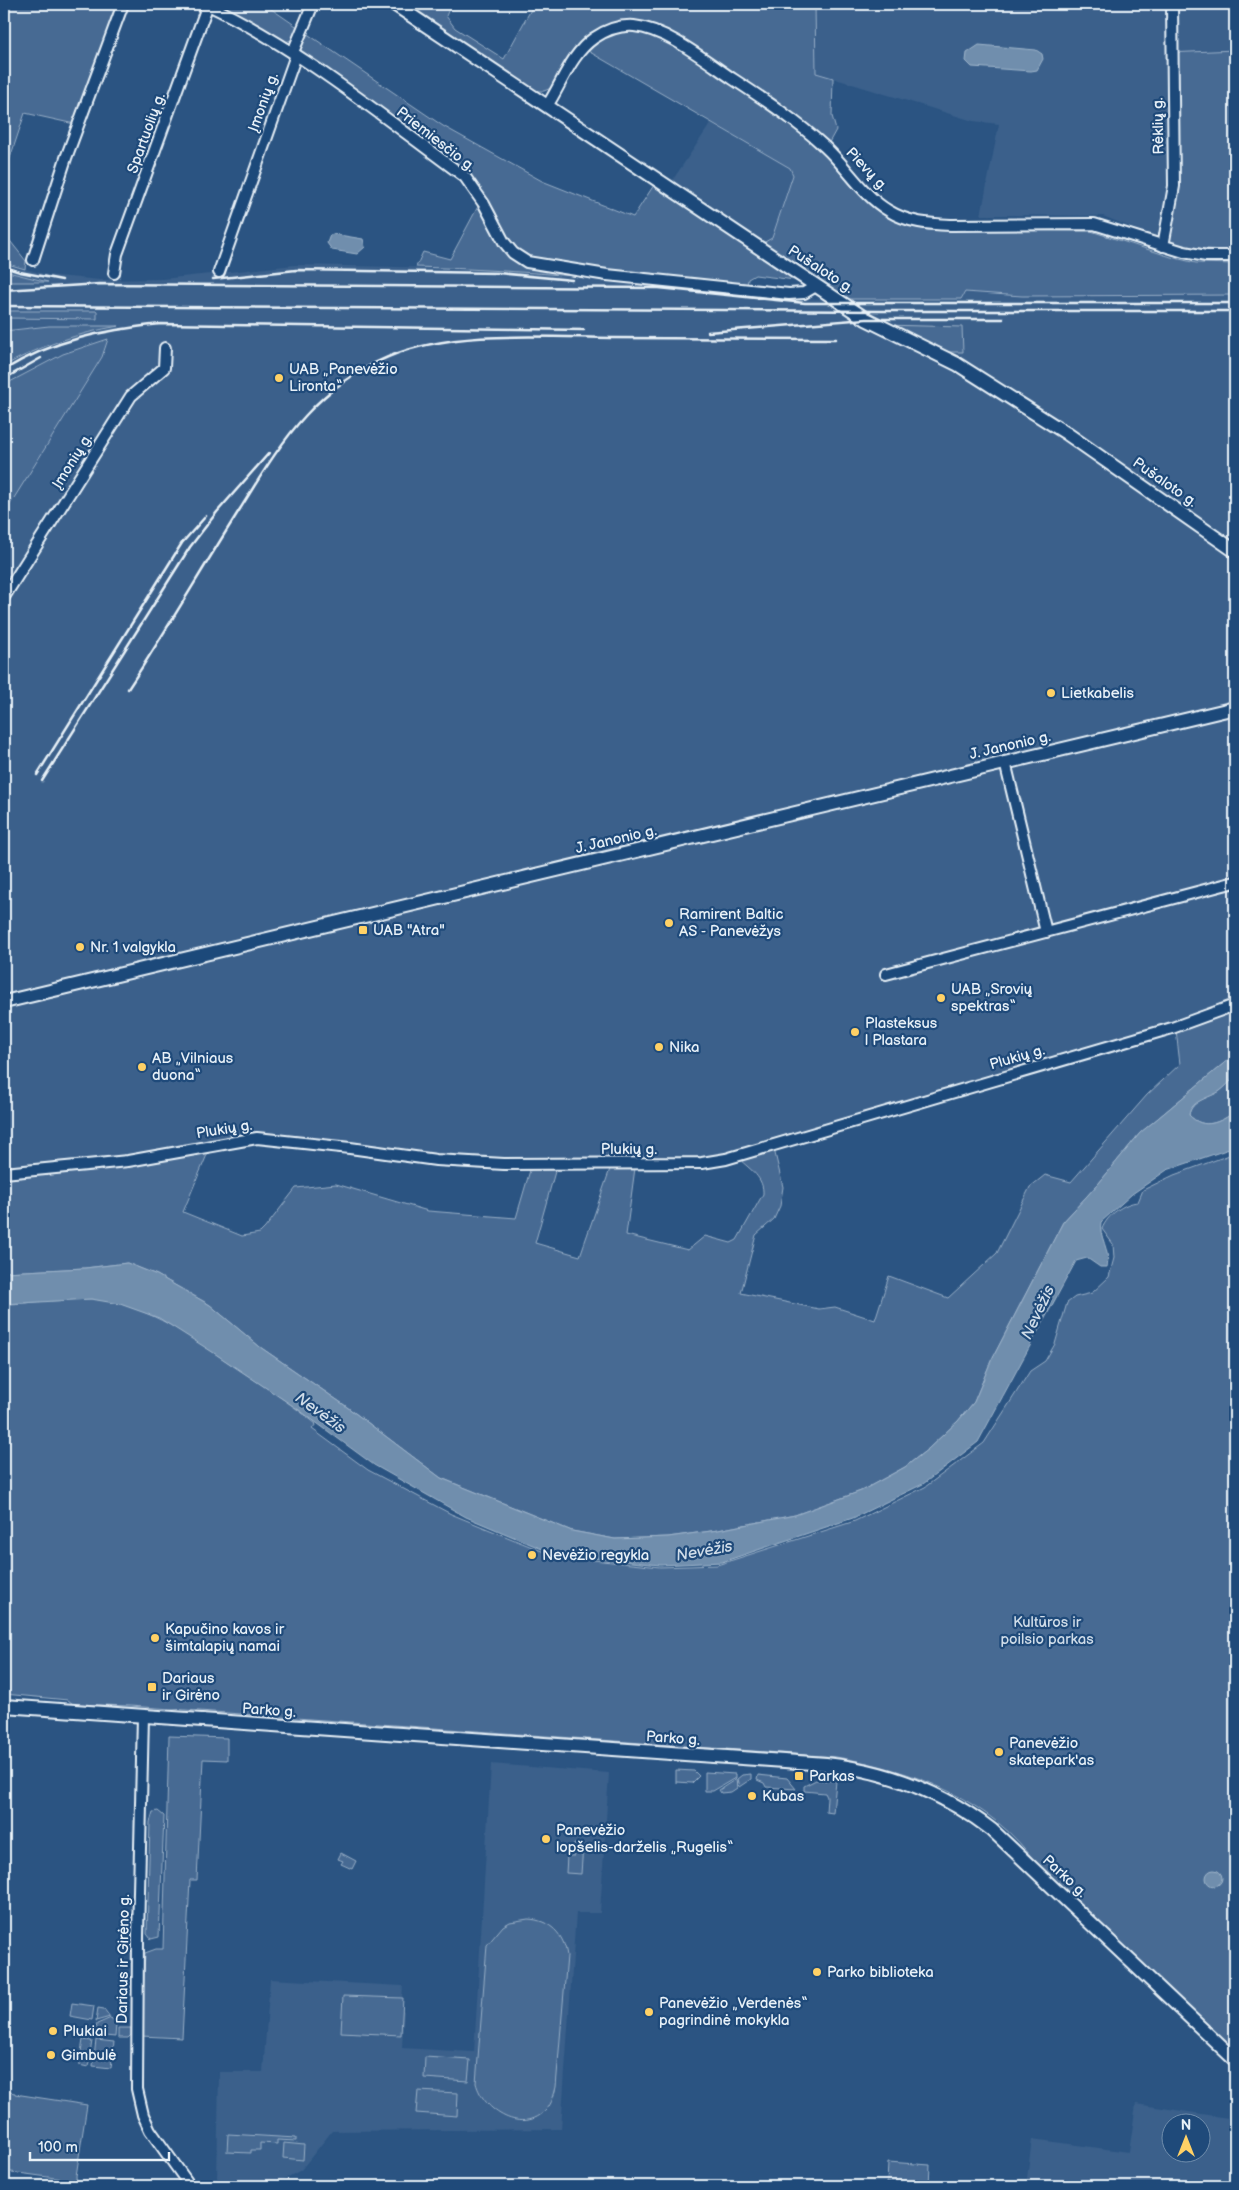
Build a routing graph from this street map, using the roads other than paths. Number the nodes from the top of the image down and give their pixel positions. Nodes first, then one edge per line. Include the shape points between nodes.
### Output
1 (123, 4) edge
2 (207, 4) edge
3 (313, 4) edge
4 (394, 4) edge
5 (1172, 4) edge
6 (294, 54) junction
7 (547, 106) junction
8 (1163, 246) junction
9 (1235, 256) edge
10 (33, 260) dead end
11 (219, 272) dead end
12 (114, 273) dead end
13 (816, 286) junction
14 (165, 348) dead end
15 (1235, 550) edge
16 (4, 597) edge
17 (1235, 708) edge
18 (1005, 762) junction
19 (1235, 882) edge
20 (1046, 932) junction
21 (886, 974) dead end
22 (4, 1002) edge
23 (1235, 1005) edge
24 (4, 1173) edge
25 (4, 1706) edge
26 (144, 1716) junction
27 (1235, 2060) edge
28 (190, 2186) edge

1 - 10 street via 66,158
2 - 6 street, Priemiesčio g. via 255,28
2 - 12 street, Spartuolių g. via 117,254
3 - 6 street, Įmonių g.
4 - 7 main road, Pušaloto g.
5 - 8 street, Rėklių g. via 1174,186
6 - 11 street, Įmonių g.
6 - 13 street, Priemiesčio g. via 465,177 504,242 527,262 607,275 789,294 804,293
7 - 8 street, Pievų g. via 572,62 588,43 615,28 643,28 671,39 782,112 826,148 874,200 907,220 951,225 1094,224
7 - 13 main road, Pušaloto g.
8 - 9 street, Pievų g. via 1206,256
13 - 15 main road, Pušaloto g. via 880,326 958,364 1066,433
14 - 16 street, Įmonių g. via 164,368 131,396
17 - 18 main road, J. Janonio g.
18 - 20 street
18 - 22 main road, J. Janonio g.
19 - 20 street
20 - 21 street
23 - 24 street, Plukių g. via 1172,1028 726,1159 702,1163 504,1164 256,1138 128,1161
25 - 26 main road, Parko g.
26 - 27 main road, Parko g. via 826,1764 903,1780 946,1799 992,1830
26 - 28 street, Dariaus ir Girėno g. via 137,2089 150,2130

